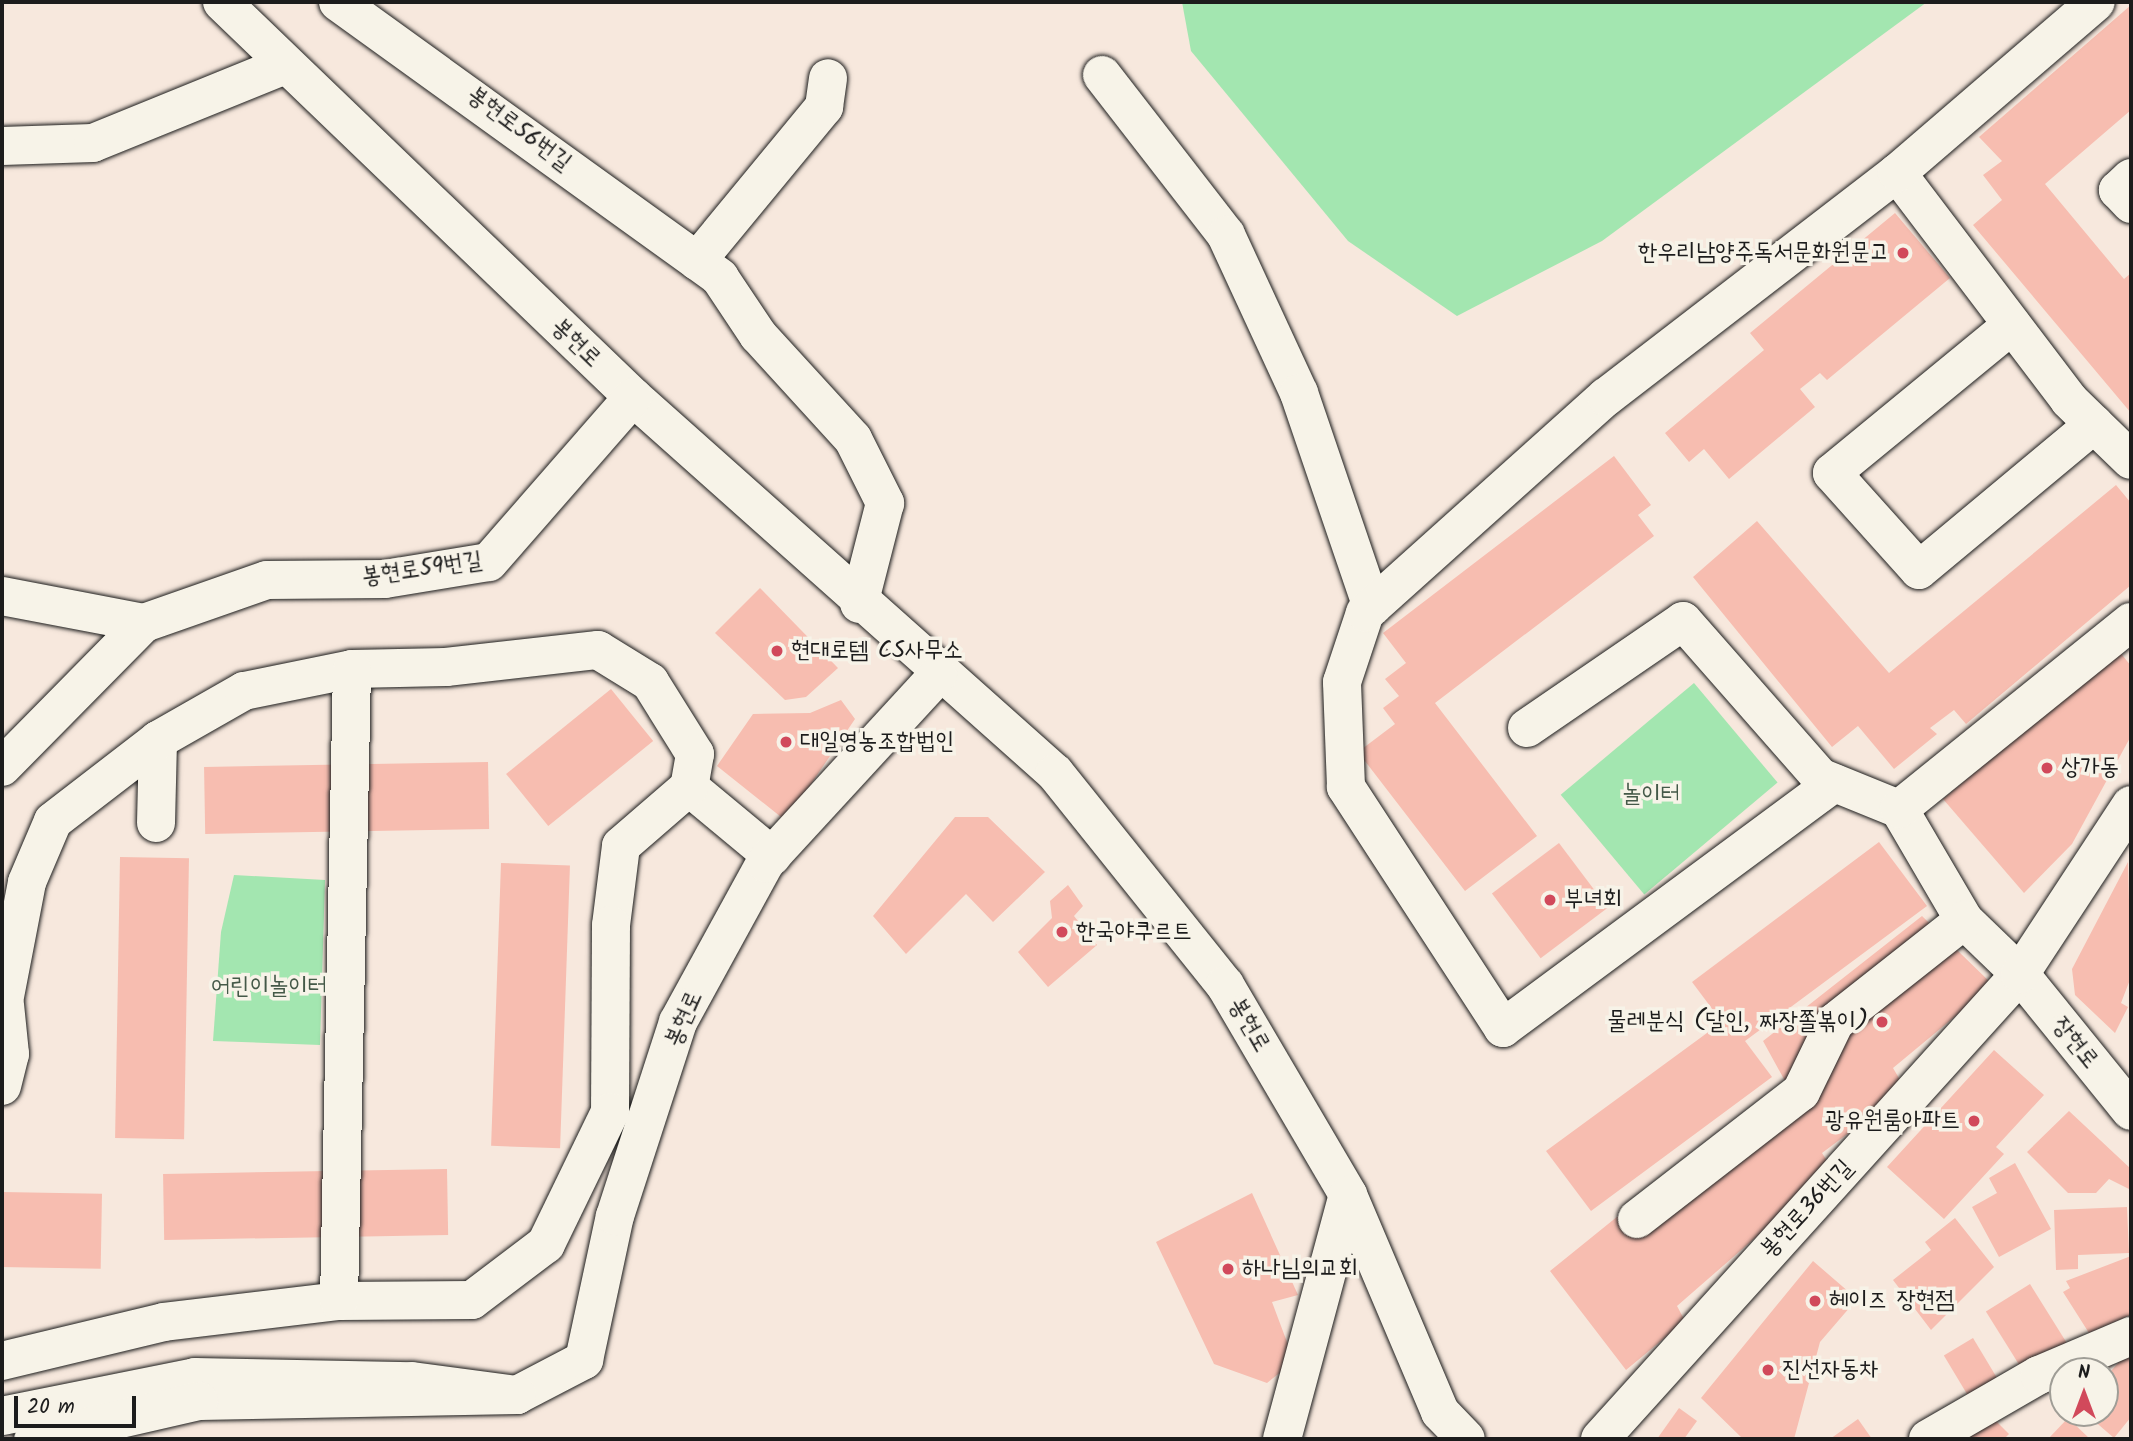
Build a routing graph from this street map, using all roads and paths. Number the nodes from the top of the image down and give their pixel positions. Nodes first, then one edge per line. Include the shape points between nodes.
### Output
1 (222, 2) edge
2 (338, 2) edge
3 (2096, 2) edge
4 (285, 65) junction
5 (1102, 75) dead end
6 (828, 78) dead end
7 (2, 146) edge
8 (1897, 173) junction
9 (2131, 178) edge
10 (2131, 204) edge
11 (697, 261) junction
12 (2012, 325) junction
13 (633, 397) junction
14 (2094, 424) junction
15 (2131, 460) edge
16 (2, 596) edge
17 (859, 604) junction
18 (1372, 607) junction
19 (144, 622) junction
20 (2131, 622) edge
21 (352, 669) junction
22 (938, 676) junction
23 (1527, 728) dead end
24 (158, 740) junction
25 (2, 767) edge
26 (1834, 783) junction
27 (689, 787) junction
28 (2131, 804) edge
29 (1899, 809) junction
30 (156, 823) dead end
31 (772, 856) junction
32 (1964, 920) junction
33 (2020, 974) junction
34 (3, 1009) edge
35 (2, 1086) edge
36 (2128, 1101) edge
37 (1348, 1195) junction
38 (1637, 1219) dead end
39 (339, 1301) junction
40 (2131, 1336) edge
41 (2, 1361) edge
42 (517, 1395) junction
43 (2, 1416) edge
44 (1438, 1426) edge
45 (33, 1439) edge
46 (1282, 1439) edge
47 (1466, 1439) edge
48 (1600, 1439) edge
49 (1928, 1439) edge

1 - 4 street, 봉현로
2 - 11 street, 봉현로56번길
3 - 8 street
4 - 7 street via 93,143
4 - 13 street, 봉현로
5 - 18 street via 1226,235 1299,393
6 - 11 street via 824,107
8 - 12 street
8 - 18 street via 1606,397
9 - 10 street via 2119,190
11 - 17 street, 봉현로56번길 via 720,278 758,335 853,439 885,503
12 - 14 street
12 - 14 street via 1832,473 1919,570
13 - 17 street, 봉현로
13 - 19 street, 봉현로59번길 via 489,562 385,579 267,580
14 - 15 street
16 - 19 street, 봉현로59번길
17 - 22 street, 봉현로
18 - 26 street via 1342,682 1346,788 1503,1028
19 - 25 street, 봉현로59번길
20 - 29 street
21 - 24 street via 244,691
21 - 27 street via 446,667 598,650 650,682 695,754
21 - 39 street
22 - 31 street, 봉현로
22 - 37 street, 봉현로 via 1055,773 1225,985
23 - 26 street via 1684,621 1820,777
24 - 30 street
24 - 34 street via 52,821 27,882
26 - 29 street
27 - 31 street
27 - 39 street via 621,846 611,925 610,1112 546,1244 472,1300
28 - 33 street, 봉현로36번길
29 - 32 street, 장현로
31 - 42 street, 봉현로 via 678,1022 615,1216 584,1360
32 - 33 street, 장현로
32 - 38 street via 1835,1022 1801,1092
33 - 36 street, 장현로
33 - 48 street, 봉현로36번길
34 - 35 street via 10,1054
37 - 44 street, 봉현로
37 - 46 street
39 - 41 street via 164,1322
40 - 49 street via 2039,1375
42 - 43 street via 412,1381 195,1377
42 - 45 street, 봉현로 via 199,1401
44 - 47 street, 봉현로

